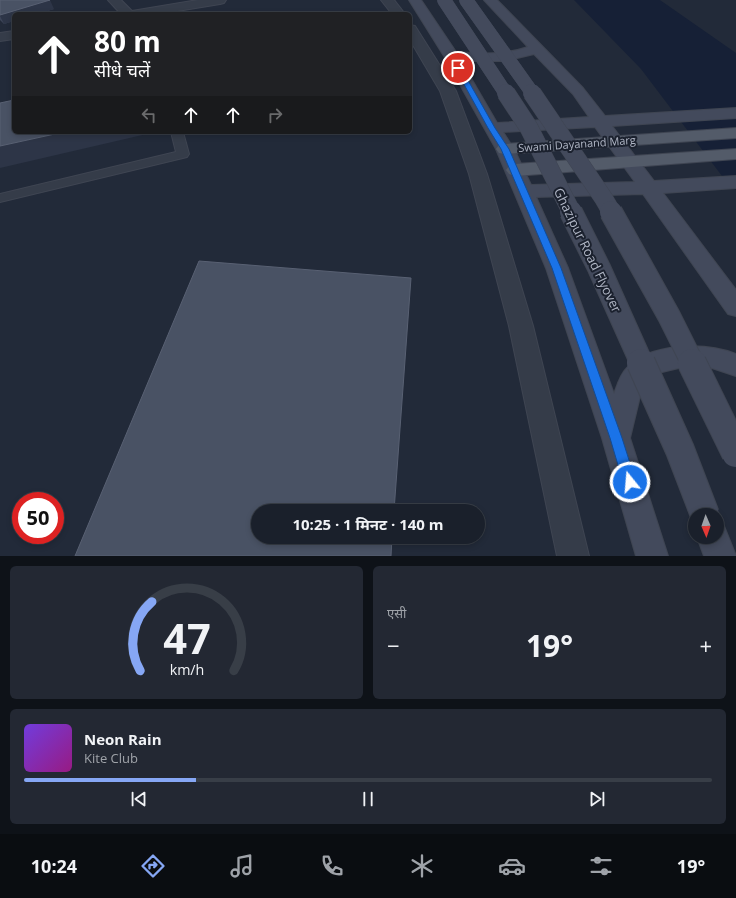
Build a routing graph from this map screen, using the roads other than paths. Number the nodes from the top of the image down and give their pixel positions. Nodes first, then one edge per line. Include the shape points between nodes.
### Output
1 (114, 0) edge
2 (220, 0) edge
3 (387, 0) edge
4 (415, 0) edge
5 (444, 0) edge
6 (466, 0) edge
7 (490, 0) edge
8 (126, 12) edge
9 (149, 12) edge
10 (397, 12) edge
11 (412, 32) edge
12 (12, 35) edge
13 (0, 37) edge
14 (537, 48) junction
15 (451, 56) junction
16 (736, 114) edge
17 (600, 121) junction
18 (492, 128) junction
19 (178, 134) edge
20 (736, 134) edge
21 (616, 142) junction
22 (505, 149) junction
23 (736, 154) edge
24 (630, 162) junction
25 (515, 170) junction
26 (736, 182) edge
27 (649, 188) junction
28 (524, 190) junction
29 (0, 198) edge
30 (736, 307) edge
31 (736, 365) edge
32 (616, 438) junction
33 (736, 452) edge
34 (702, 508) edge
35 (716, 544) edge
36 (573, 556) edge
37 (652, 556) edge
38 (720, 556) edge

1 - 8 street
2 - 9 street
3 - 10 street
4 - 15 main road
5 - 34 main road, Ghazipur Road Flyover, bridge via 529,128 599,268 680,450
6 - 33 main road, bridge via 604,199 669,316
7 - 14 main road
11 - 36 street via 448,91 478,174 521,326
12 - 13 street
14 - 15 main road via 524,54 491,58
14 - 17 main road via 578,91
15 - 18 main road
16 - 17 main road
17 - 18 main road
17 - 21 main road
18 - 22 main road
19 - 29 lane via 183,154
20 - 21 main road, Swami Dayanand Marg
21 - 22 main road, Swami Dayanand Marg
21 - 24 main road
22 - 25 main road
23 - 24 main road, Swami Dayanand Marg
24 - 25 main road, Swami Dayanand Marg
24 - 27 main road
25 - 28 main road
26 - 27 main road
27 - 28 main road
27 - 30 main road
28 - 32 main road via 557,268
31 - 32 main road via 708,356 670,358 650,364 634,377
32 - 37 main road
35 - 38 main road

